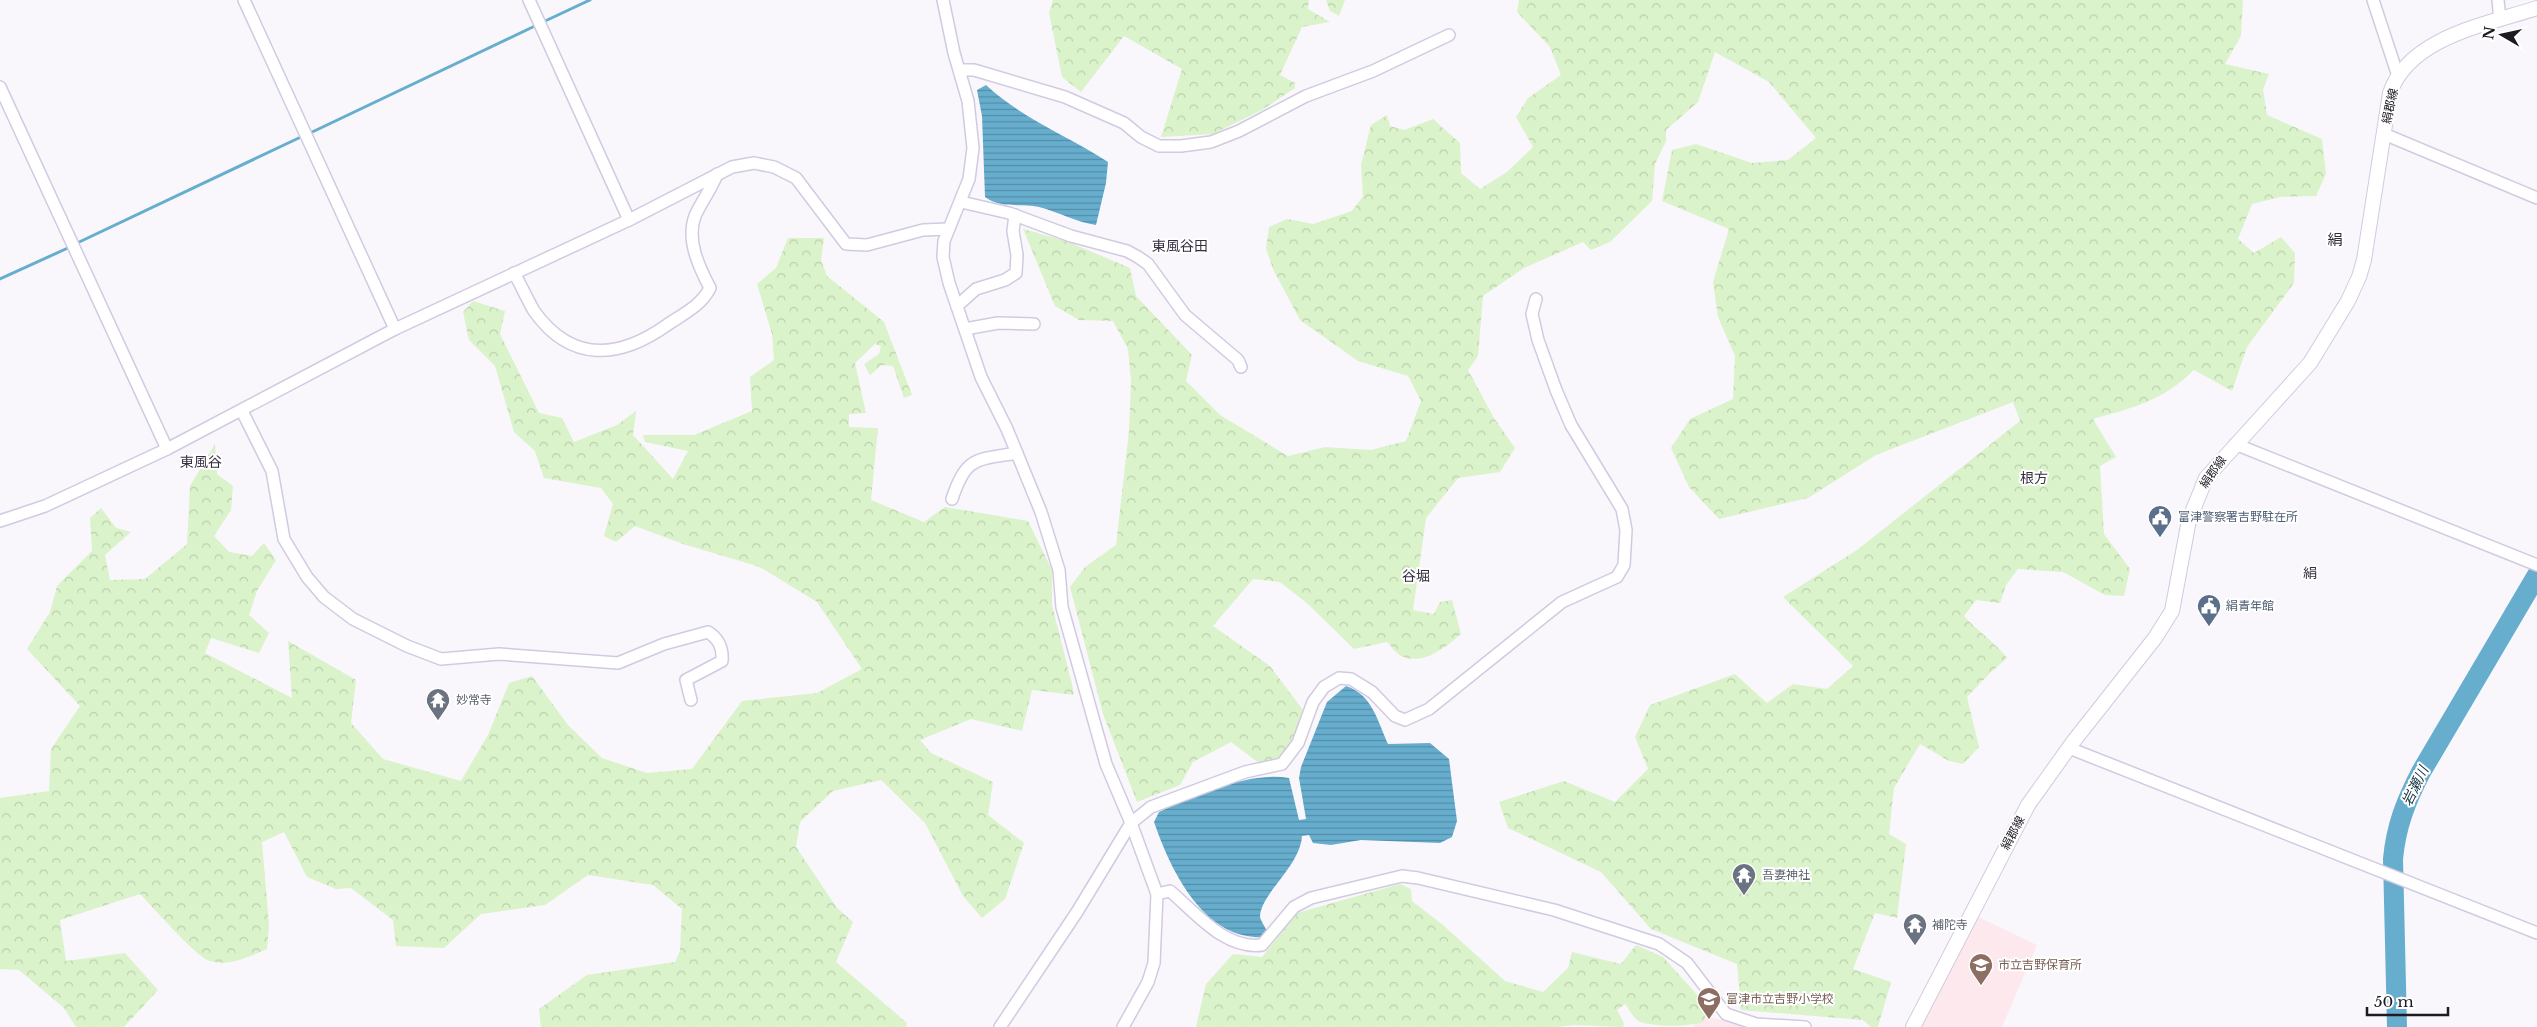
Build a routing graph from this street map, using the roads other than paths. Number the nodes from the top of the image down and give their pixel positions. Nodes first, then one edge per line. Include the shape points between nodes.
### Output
1 (244, 0) edge
2 (528, 0) edge
3 (943, 0) edge
4 (2373, 0) edge
5 (2498, 0) edge
6 (2537, 8) edge
7 (2500, 20) junction
8 (1449, 35) dead end
9 (960, 70) junction
10 (2398, 76) junction
11 (0, 87) edge
12 (2384, 134) junction
13 (717, 174) junction
14 (2537, 198) edge
15 (961, 202) junction
16 (1014, 215) junction
17 (629, 220) junction
18 (948, 229) junction
19 (514, 273) junction
20 (1536, 299) dead end
21 (957, 306) junction
22 (1034, 324) dead end
23 (395, 329) junction
24 (965, 330) junction
25 (1241, 366) dead end
26 (242, 411) junction
27 (2235, 444) junction
28 (167, 449) junction
29 (1017, 453) junction
30 (952, 499) dead end
31 (0, 521) edge
32 (2534, 564) edge
33 (692, 700) dead end
34 (2069, 748) junction
35 (1132, 823) junction
36 (1157, 894) junction
37 (2537, 934) edge
38 (1000, 1027) edge
39 (1123, 1027) edge
40 (1806, 1027) edge
41 (1913, 1027) edge

1 - 23 street
2 - 17 street
3 - 9 street
4 - 10 street
5 - 7 street
6 - 7 main road, 絹郡線
7 - 10 main road, 絹郡線 via 2434,45 2415,58
8 - 9 street via 1373,71 1306,96 1239,131 1211,142 1181,146 1159,146 1124,123 1065,97 974,70
9 - 15 street via 968,100 972,148 969,180
10 - 12 main road, 絹郡線 via 2390,93
11 - 28 street
12 - 14 street
12 - 27 main road, 絹郡線 via 2364,260 2354,289 2310,363
13 - 17 street
13 - 18 street via 754,163 774,167 796,178 846,244 867,245 923,230
13 - 19 street via 695,217 692,239 699,266 710,288 704,300 658,332 622,349 590,352 558,336 535,311
15 - 16 street
15 - 18 street
16 - 21 street via 1012,231 1017,255 1016,273 976,289
16 - 25 street via 1138,257 1148,264 1185,315
17 - 19 street
18 - 21 street via 943,257
19 - 23 street
20 - 35 street via 1532,314 1538,340 1571,426 1622,509 1626,530 1624,565 1616,577 1562,602 1428,709 1405,720 1395,716 1372,692 1351,679 1339,678 1324,688 1313,702 1298,743 1282,764 1246,772 1152,807
21 - 24 street
22 - 24 street via 998,323
23 - 26 street
24 - 29 street via 982,377
26 - 28 street
26 - 33 street via 272,470 284,539 324,596 353,619 441,659 499,654 618,663 664,644 708,632 718,640 722,661 686,680
27 - 32 street
27 - 34 main road, 絹郡線 via 2206,478 2197,496 2188,520 2172,611 2155,638
28 - 31 street via 45,506
29 - 30 street via 978,461 968,467 960,476
29 - 35 street via 1041,512 1059,570 1062,607 1106,764
34 - 37 street
34 - 41 main road, 絹郡線 via 2019,820
35 - 36 street
35 - 38 street
36 - 39 street via 1154,963 1148,982
36 - 40 street via 1170,891 1225,939 1254,946 1262,945 1294,907 1311,898 1402,876 1418,878 1554,910 1659,944 1687,963 1726,1014 1756,1024

